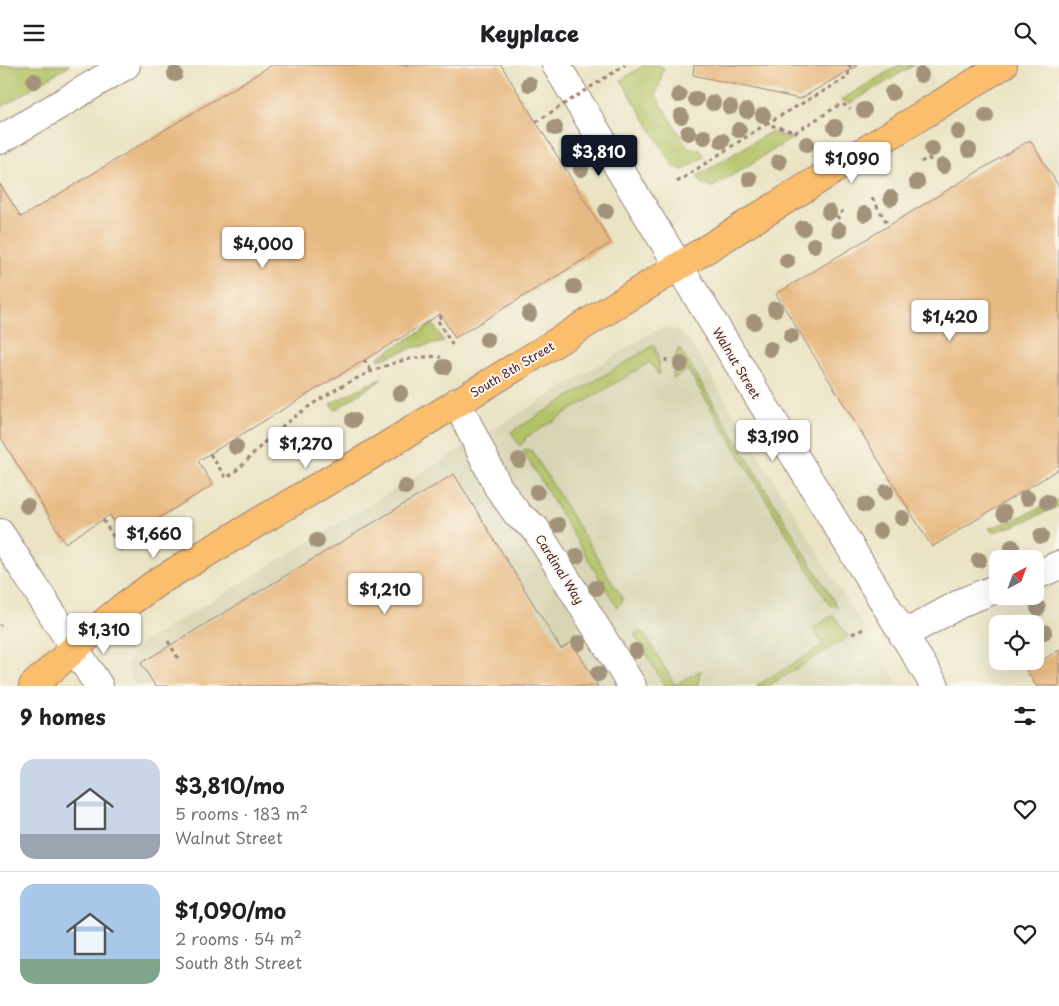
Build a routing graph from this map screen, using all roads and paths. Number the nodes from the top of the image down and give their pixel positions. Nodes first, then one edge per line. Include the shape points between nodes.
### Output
1 (126, 65) edge
2 (556, 65) edge
3 (625, 65) edge
4 (850, 65) edge
5 (1002, 65) edge
6 (850, 109) dead end
7 (536, 122) dead end
8 (766, 124) junction
9 (0, 140) edge
10 (932, 161) dead end
11 (921, 162) dead end
12 (677, 182) dead end
13 (872, 198) dead end
14 (846, 208) dead end
15 (839, 219) dead end
16 (889, 226) dead end
17 (679, 267) junction
18 (442, 316) dead end
19 (454, 348) dead end
20 (666, 356) dead end
21 (441, 357) dead end
22 (364, 360) dead end
23 (666, 362) dead end
24 (372, 372) junction
25 (457, 402) junction
26 (210, 454) dead end
27 (103, 520) dead end
28 (0, 533) edge
29 (122, 552) dead end
30 (1059, 565) edge
31 (1044, 572) edge
32 (989, 592) edge
33 (903, 635) junction
34 (168, 641) dead end
35 (74, 648) junction
36 (178, 658) dead end
37 (33, 686) edge
38 (99, 686) edge
39 (632, 686) edge
40 (935, 686) edge

1 - 9 street
2 - 17 street, Walnut Street
3 - 7 path, bridge
4 - 8 path via 848,77
5 - 17 main road, South 8th Street
6 - 8 path via 848,105 841,104 796,132
8 - 12 path
10 - 11 path
13 - 16 path
14 - 15 path via 837,216
17 - 25 main road, South 8th Street
17 - 33 street, Walnut Street
18 - 19 path via 436,319
20 - 23 path
21 - 24 path via 411,358
22 - 24 path
24 - 26 path via 326,395 297,415 226,479
25 - 35 main road, South 8th Street via 159,581
25 - 39 street, Cardinal Way via 498,487 518,515 535,529
27 - 29 path
28 - 35 street
30 - 31 street
32 - 33 street
33 - 40 street, Walnut Street
34 - 36 path
35 - 37 main road, South 8th Street
35 - 38 street

